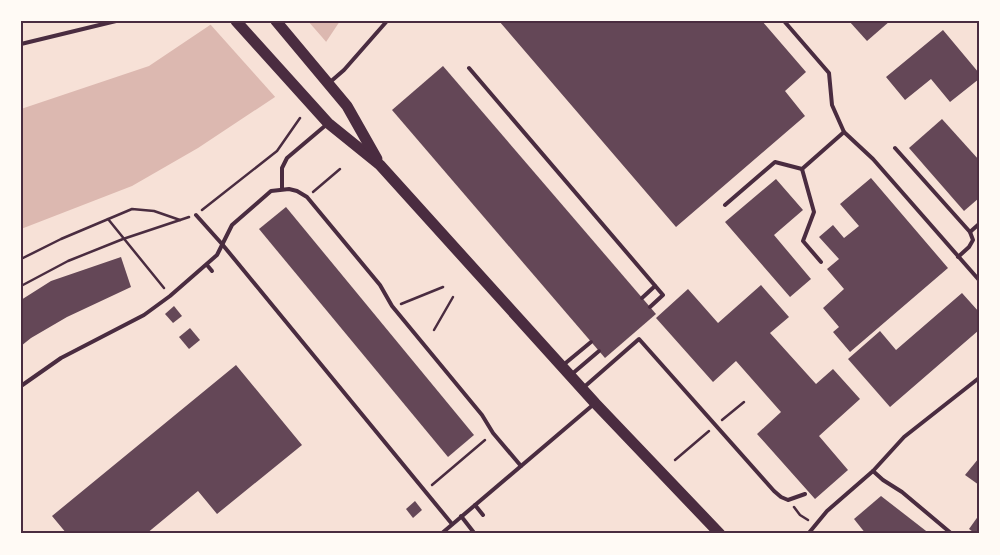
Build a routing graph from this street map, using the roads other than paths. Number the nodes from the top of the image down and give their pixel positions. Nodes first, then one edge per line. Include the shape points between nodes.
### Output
1 (116, 21) edge
2 (236, 21) edge
3 (276, 21) edge
4 (387, 21) edge
5 (784, 21) edge
6 (21, 44) edge
7 (469, 68) dead end
8 (326, 79) junction
9 (328, 123) junction
10 (844, 132) junction
11 (895, 148) dead end
12 (380, 165) junction
13 (802, 169) junction
14 (282, 188) junction
15 (726, 204) dead end
16 (196, 215) road end
17 (979, 224) edge
18 (970, 232) junction
19 (222, 244) junction
20 (958, 257) junction
21 (821, 262) dead end
22 (207, 265) junction
23 (212, 272) dead end
24 (979, 280) edge
25 (655, 286) junction
26 (642, 298) dead end
27 (650, 307) dead end
28 (591, 342) dead end
29 (599, 351) dead end
30 (562, 366) junction
31 (571, 376) junction
32 (979, 378) edge
33 (21, 386) edge
34 (582, 389) junction
35 (595, 403) junction
36 (521, 466) junction
37 (873, 471) junction
38 (805, 494) dead end
39 (475, 505) junction
40 (483, 515) dead end
41 (461, 516) junction
42 (452, 524) junction
43 (441, 534) edge
44 (475, 534) edge
45 (720, 534) edge
46 (808, 534) edge
47 (952, 534) edge

1 - 6 lane
2 - 9 main road
3 - 8 main road
4 - 8 lane via 354,60
5 - 10 lane via 829,73 832,104
7 - 25 lane
8 - 12 main road via 347,106
9 - 12 main road
9 - 14 lane via 287,158 282,168
10 - 13 lane
10 - 20 lane via 873,159
11 - 18 lane
12 - 30 main road
13 - 15 lane via 775,162
13 - 21 lane via 814,212 803,241
14 - 19 lane via 271,191 239,217
14 - 36 lane via 307,197
16 - 19 lane
17 - 18 lane
18 - 20 lane via 973,240
19 - 22 lane
19 - 42 lane
20 - 24 lane
22 - 23 lane
22 - 33 lane via 144,315 61,358
25 - 26 lane
25 - 27 lane via 663,296
28 - 30 lane
29 - 31 lane
30 - 31 main road
31 - 34 main road
32 - 37 lane via 904,437
34 - 35 main road
34 - 38 lane via 639,339 781,497 788,500
35 - 36 lane
35 - 45 main road
36 - 39 lane
37 - 46 lane via 827,511
37 - 47 lane
39 - 40 lane
39 - 41 lane
41 - 42 lane
41 - 44 lane
42 - 43 lane

